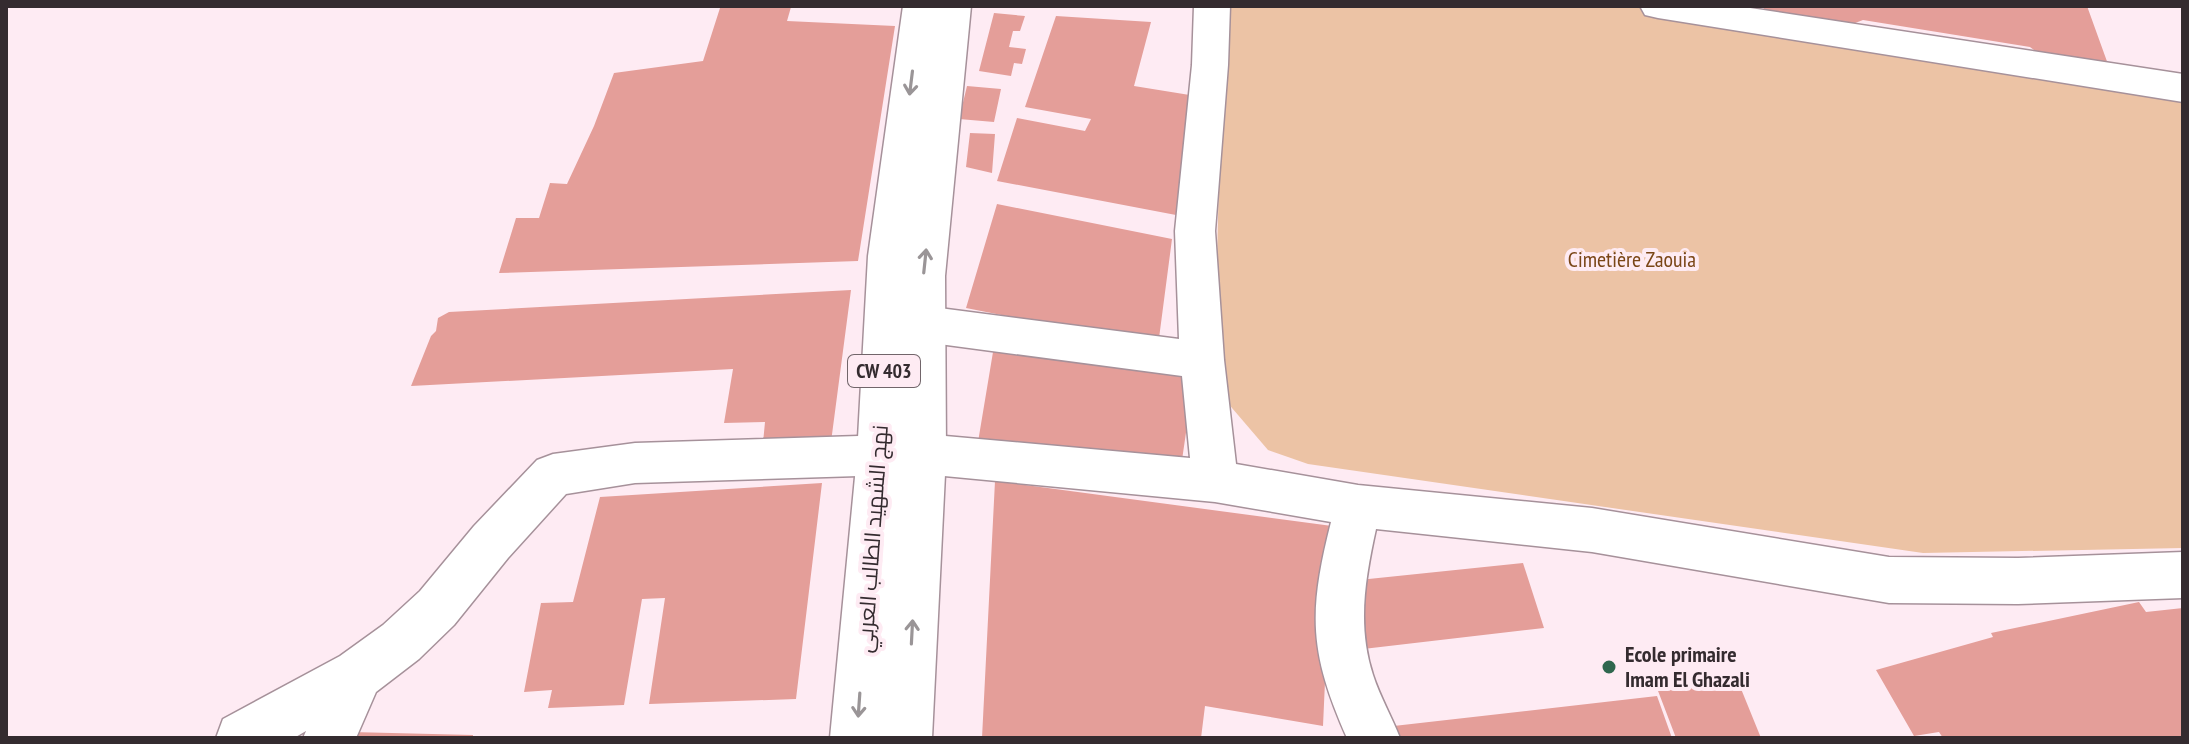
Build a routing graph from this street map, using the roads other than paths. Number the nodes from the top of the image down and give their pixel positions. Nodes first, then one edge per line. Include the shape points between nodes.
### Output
1 (921, 6) edge
2 (953, 6) edge
3 (1212, 6) edge
4 (1658, 6) edge
5 (1756, 14) edge
6 (2183, 88) edge
7 (924, 324) junction
8 (1202, 360) junction
9 (901, 455) junction
10 (1215, 481) junction
11 (1358, 506) junction
12 (2183, 575) edge
13 (358, 674) junction
14 (242, 738) edge
15 (329, 738) edge
16 (856, 738) edge
17 (906, 738) edge
18 (1374, 738) edge

1 -> 9 street, نهج الشهيد الطالب العربي / CW 403 via 889,256
7 -> 2 street, نهج الشهيد الطالب العربي / CW 403 via 924,276
3 - 8 street via 1195,231
4 - 5 street
5 - 6 street
7 - 8 street
7 - 9 street, نهج الشهيد الطالب العربي / CW 403
8 - 10 street
9 - 10 street
9 - 13 street via 635,463 553,475 437,608
9 -> 16 street, نهج الشهيد الطالب العربي / CW 403
17 -> 9 street, نهج الشهيد الطالب العربي / CW 403
10 - 11 street
11 - 12 street via 1592,530 1889,580
11 - 18 street via 1342,585 1339,636 1353,694
13 - 14 street
13 - 15 street

